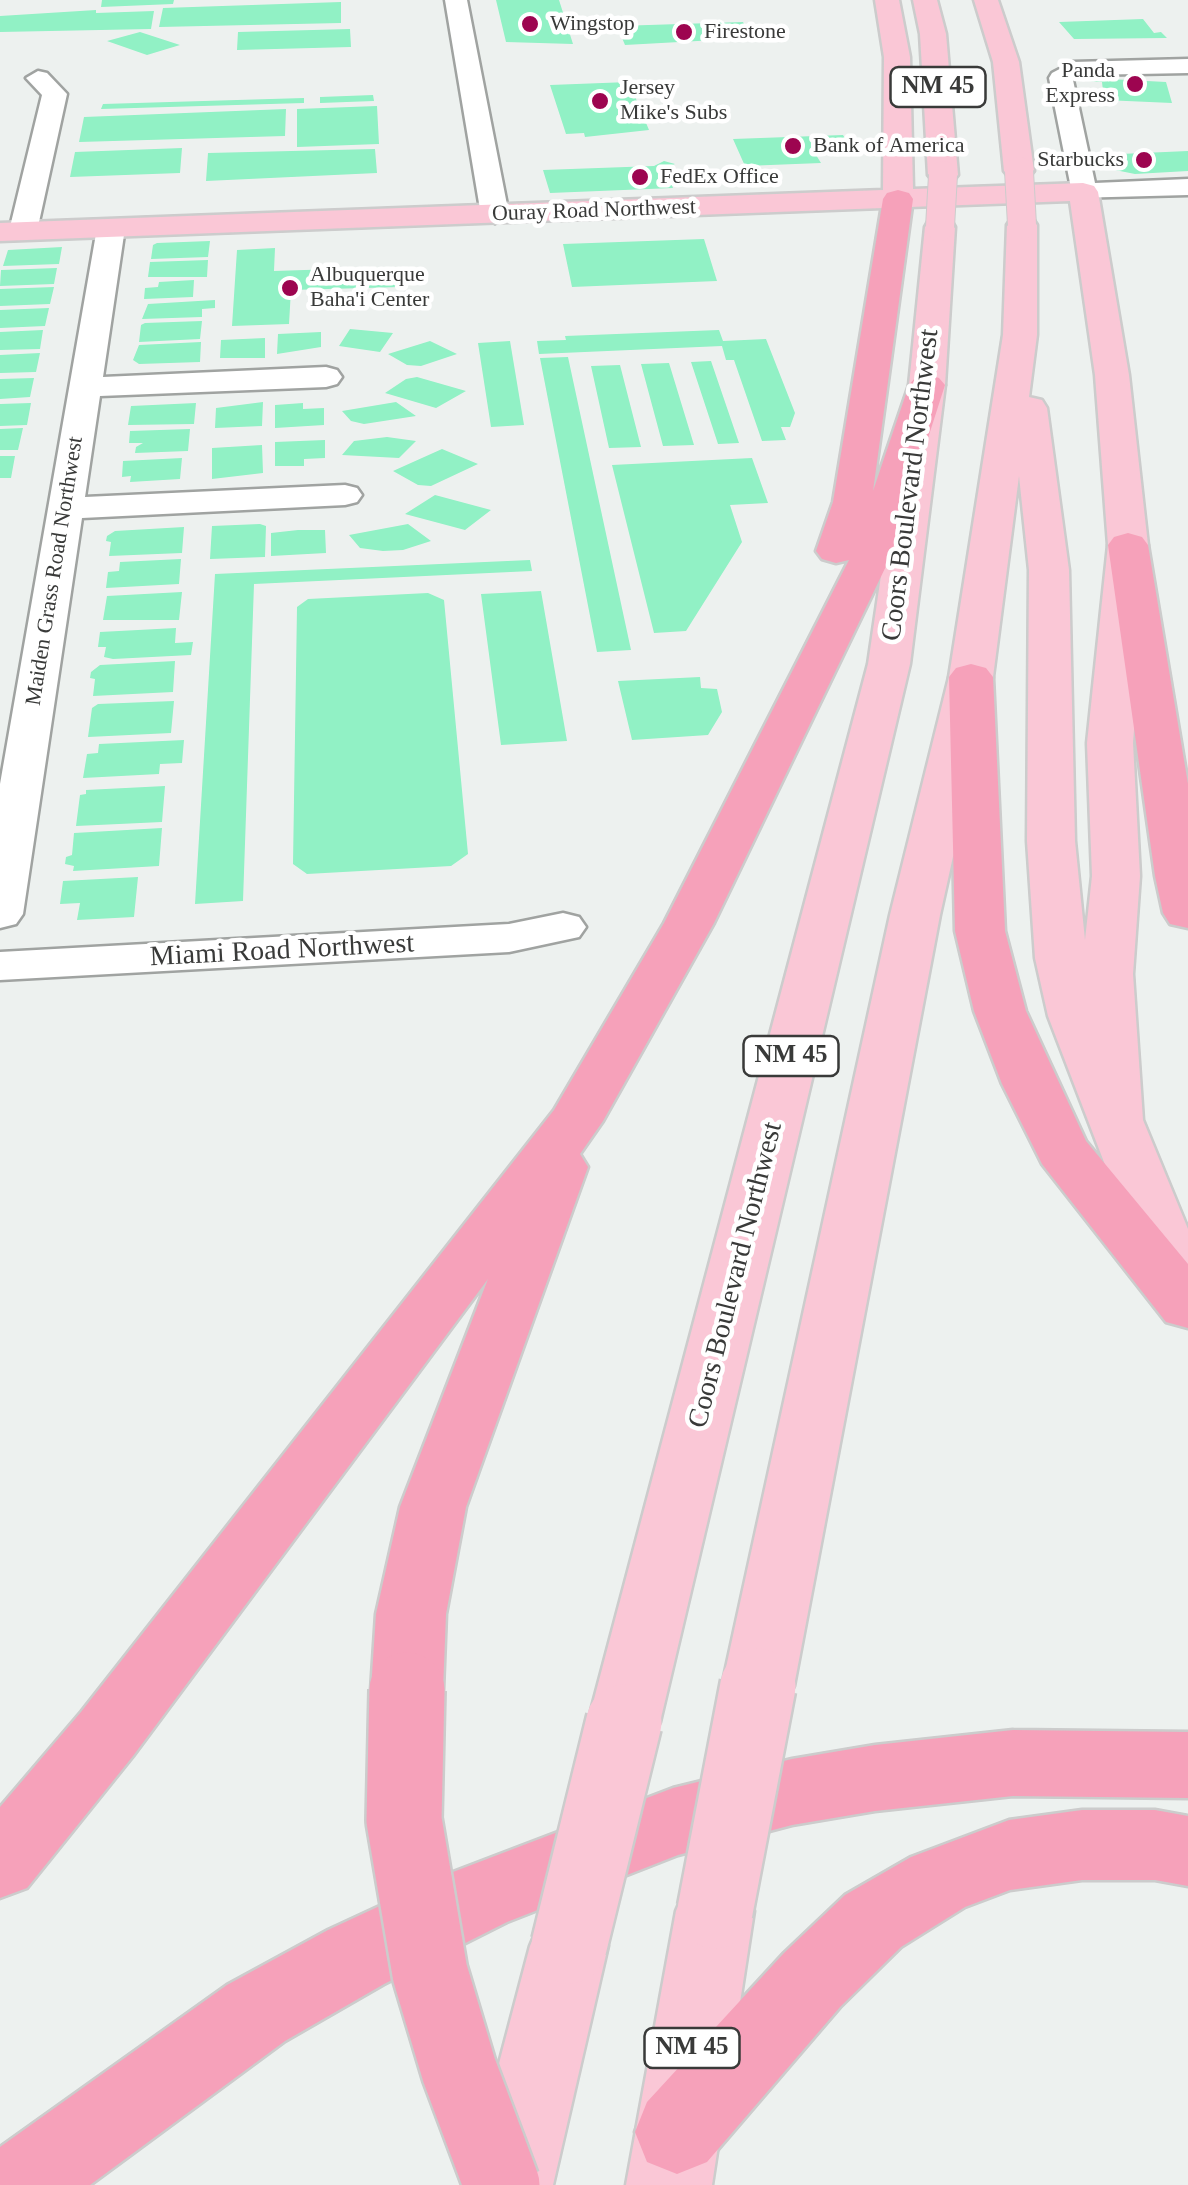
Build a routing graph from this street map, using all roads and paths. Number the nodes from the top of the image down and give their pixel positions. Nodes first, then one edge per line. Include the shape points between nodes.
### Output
1 (456, 0) edge
2 (887, 0) edge
3 (925, 0) edge
4 (986, 0) edge
5 (1186, 66) edge
6 (38, 78) dead end
7 (1188, 188) edge
8 (1083, 192) junction
9 (898, 198) junction
10 (495, 215) junction
11 (112, 228) junction
12 (12, 232) edge
13 (1020, 335) junction
14 (326, 378) dead end
15 (927, 385) junction
16 (86, 387) junction
17 (345, 495) dead end
18 (64, 508) junction
19 (1128, 545) junction
20 (819, 664) junction
21 (970, 677) junction
22 (1188, 913) edge
23 (0, 914) edge
24 (563, 927) dead end
25 (0, 966) edge
26 (575, 1122) junction
27 (1126, 1140) junction
28 (1188, 1305) edge
29 (1188, 1765) edge
30 (1188, 1851) edge
31 (0, 1863) edge
32 (673, 2159) edge
33 (19, 2185) edge
34 (506, 2185) edge

1 - 10 street
2 - 9 main road via 898,57
3 - 15 main road, Coors Boulevard Northwest / NM 45, bridge via 943,175
4 - 13 main road, NM 45, bridge via 1006,62 1019,171
5 - 8 street via 1065,73
6 - 12 street via 55,94
7 - 8 street, Ouray Road Northwest
8 - 9 main road, Ouray Road Northwest
8 - 19 main road via 1112,375
9 - 10 main road, Ouray Road Northwest
9 - 20 highway via 852,502 811,628
10 - 11 main road, Ouray Road Northwest
11 - 12 main road, Ouray Road Northwest
11 - 16 street, Maiden Grass Road Northwest
13 - 21 main road, NM 45
13 - 27 main road via 1049,570 1051,841 1062,958 1074,1016
14 - 16 street
15 - 20 highway via 869,560
15 - 34 main road, Coors Boulevard Northwest / NM 45, bridge via 889,664
16 - 18 street, Maiden Grass Road Northwest
17 - 18 street
18 - 23 street, Maiden Grass Road Northwest
19 - 22 highway
19 - 27 main road via 1110,743 1116,876 1106,974
20 - 26 highway via 690,923
21 - 28 highway via 980,930 1000,1012 1062,1150
21 - 32 main road, NM 45, bridge via 758,1686
24 - 25 street, Miami Road Northwest via 509,938
26 - 31 highway via 107,1734
26 - 34 highway, bridge via 433,1508 411,1614 404,1820 430,1973
27 - 28 main road
29 - 33 highway via 1012,1763 874,1778 673,1822 480,1897 356,1957 256,2013
30 - 32 highway via 1082,1845 1009,1855 938,1882 873,1920 812,1980

